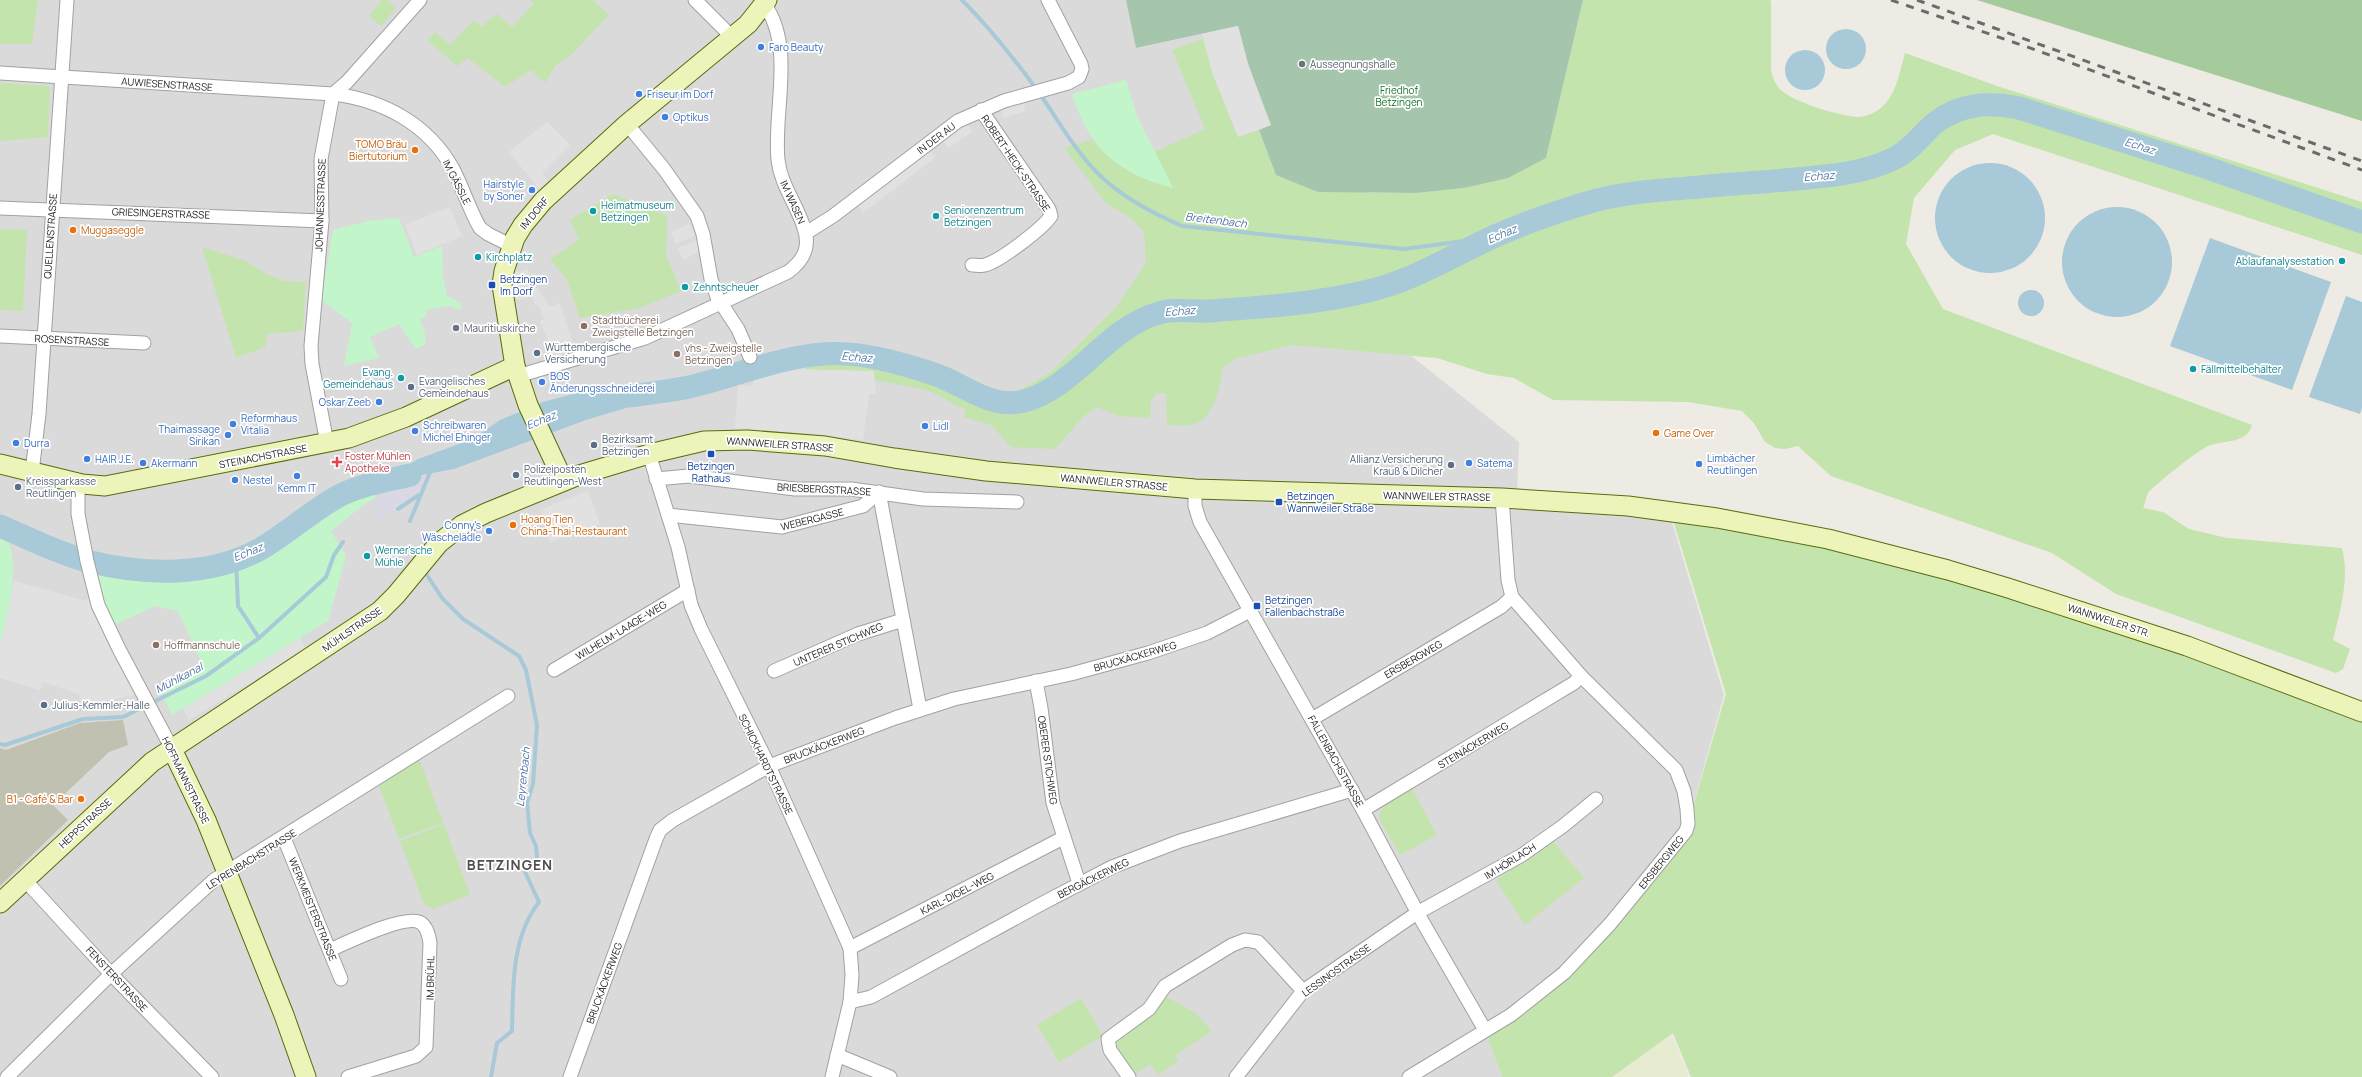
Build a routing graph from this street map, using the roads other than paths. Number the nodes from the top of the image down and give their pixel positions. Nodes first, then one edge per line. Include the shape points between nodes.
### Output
1 (67, 0) edge
2 (420, 0) edge
3 (695, 0) edge
4 (1048, 0) edge
5 (766, 2) edge
6 (732, 37) junction
7 (0, 73) edge
8 (62, 76) junction
9 (333, 94) junction
10 (981, 110) junction
11 (627, 124) junction
12 (0, 208) edge
13 (52, 210) junction
14 (322, 221) junction
15 (806, 233) junction
16 (512, 246) junction
17 (972, 265) dead end
18 (721, 304) junction
19 (0, 336) edge
20 (44, 339) junction
21 (144, 343) dead end
22 (750, 357) dead end
23 (516, 371) junction
24 (327, 443) junction
25 (649, 454) junction
26 (0, 464) edge
27 (32, 472) junction
28 (656, 479) junction
29 (563, 480) junction
30 (78, 483) junction
31 (1195, 489) junction
32 (879, 492) junction
33 (1502, 498) junction
34 (1017, 502) dead end
35 (668, 515) junction
36 (1850, 545) joint
37 (688, 590) junction
38 (1512, 597) junction
39 (1250, 611) junction
40 (902, 620) junction
41 (554, 670) dead end
42 (774, 671) dead end
43 (1581, 676) junction
44 (1036, 681) junction
45 (508, 696) dead end
46 (920, 709) junction
47 (2362, 712) edge
48 (1312, 718) junction
49 (171, 747) junction
50 (769, 766) junction
51 (1352, 790) junction
52 (1596, 799) dead end
53 (1363, 810) junction
54 (284, 838) junction
55 (1063, 838) junction
56 (228, 872) junction
57 (24, 879) junction
58 (1079, 883) junction
59 (0, 903) edge
60 (1417, 913) junction
61 (850, 948) junction
62 (330, 950) junction
63 (111, 974) junction
64 (342, 979) dead end
65 (1303, 991) junction
66 (850, 1002) junction
67 (1485, 1030) junction
68 (837, 1055) junction
69 (7, 1077) edge
70 (212, 1077) edge
71 (306, 1077) edge
72 (348, 1077) edge
73 (570, 1077) edge
74 (832, 1077) edge
75 (890, 1077) edge
76 (1129, 1077) edge
77 (1236, 1077) edge
78 (1409, 1077) edge

1 - 8 street, QUELLENSTRASSE
2 - 9 street via 347,82
3 - 6 street
4 - 10 street, IN DER AU via 1081,64 1081,73 1075,80 1027,93
5 - 6 main road, IM DORF via 748,24
5 - 15 street, IM WASEN via 773,18 778,46 781,90 777,126 779,167 787,192
6 - 11 main road, IM DORF
7 - 8 street, AUWIESENSTRASSE
8 - 9 street, AUWIESENSTRASSE
8 - 13 street, QUELLENSTRASSE
9 - 14 street, JOHANNESSTRASSE via 321,158
9 - 16 street, IM GÄSSLE via 379,105 424,131 452,169 480,228
10 - 15 street, IN DER AU via 958,121
10 - 17 street, ROBERT-HECK-STRASSE via 1049,209 1050,216 1041,227 996,260 985,265
11 - 16 main road, IM DORF via 543,201 523,225
11 - 18 street via 664,168 696,216 703,234 711,279
12 - 13 street, GRIESINGERSTRASSE
13 - 14 street, GRIESINGERSTRASSE
13 - 20 street, QUELLENSTRASSE
14 - 24 street, JOHANNESSTRASSE via 311,346
15 - 18 street, IM WASEN via 804,258 797,266
16 - 23 main road, IM DORF via 502,285
18 - 22 street via 738,330
18 - 23 street, IM WASEN via 646,338 550,367
19 - 20 street, ROSENSTRASSE
20 - 21 street, ROSENSTRASSE
20 - 27 street, QUELLENSTRASSE via 40,414
23 - 24 main road, STEINACHSTRASSE via 406,417 355,436
23 - 29 main road, IM DORF via 528,405
24 - 30 main road, STEINACHSTRASSE via 112,484 94,486
25 - 28 street, SCHICKHARDTSTRASSE
25 - 29 main road, WANNWEILER STRASSE
25 - 31 main road, WANNWEILER STRASSE via 704,441 746,440 825,446 986,471
26 - 27 main road, STEINACHSTRASSE
27 - 30 main road, STEINACHSTRASSE
28 - 32 street, BRIESBERGSTRASSE via 690,476 795,489
28 - 35 street, SCHICKHARDTSTRASSE
29 - 49 main road, MÜHLSTRASSE via 486,513 453,531 433,549 380,611
30 - 49 street, HOFFMANNSTRASSE via 77,504 93,588 108,628
31 - 33 main road, WANNWEILER STRASSE
31 - 39 street, FALLENBACHSTRASSE via 1198,518
32 - 34 street, BRIESBERGSTRASSE via 933,500
32 - 35 street, WEBERGASSE via 863,506 782,527
32 - 40 street
33 - 36 main road, WANNWEILER STRASSE via 1672,512 1762,525
33 - 38 street, ERSBERGWEG via 1508,580
35 - 37 street, SCHICKHARDTSTRASSE
36 - 47 main road, WANNWEILER STR. via 1948,570 2083,611 2194,649
37 - 41 street, WILHELM-LAAGE-WEG
37 - 50 street, SCHICKHARDTSTRASSE via 700,629
38 - 43 street, ERSBERGWEG
38 - 48 street, ERSBERGWEG via 1501,607
39 - 44 street, BRUCKÄCKERWEG via 1207,634 1179,644
39 - 48 street, FALLENBACHSTRASSE
40 - 42 street, UNTERER STICHWEG via 858,634
40 - 46 street
43 - 53 street, STEINÄCKERWEG via 1528,712
43 - 67 street, ERSBERGWEG via 1676,770 1684,791 1688,824 1678,841 1586,950 1538,995
44 - 46 street, BRUCKÄCKERWEG
44 - 55 street, OBERER STICHWEG via 1051,790
45 - 54 street, LEYRENBACHSTRASSE
46 - 50 street, BRUCKÄCKERWEG
48 - 51 street, FALLENBACHSTRASSE
49 - 56 main road, HOFFMANNSTRASSE
49 - 57 main road, HEPPSTRASSE via 146,766
50 - 61 street, SCHICKHARDTSTRASSE
50 - 73 street, BRUCKÄCKERWEG via 673,820 660,830
51 - 53 street, FALLENBACHSTRASSE
51 - 58 street, BERGÄCKERWEG via 1162,847
52 - 60 street, IM HÖRLACH via 1522,855
53 - 60 street, FALLENBACHSTRASSE
54 - 56 street, LEYRENBACHSTRASSE
54 - 62 street, WERKMEISTERSTRASSE
55 - 58 street, OBERER STICHWEG
55 - 61 street, KARL-DIGEL-WEG
56 - 63 street, LEYRENBACHSTRASSE via 207,885
56 - 71 main road, HOFFMANNSTRASSE
57 - 59 main road, HEPPSTRASSE
57 - 63 street, FENSTERSTRASSE
58 - 66 street, BERGÄCKERWEG via 871,997
60 - 65 street, LESSINGSTRASSE
60 - 67 street, FALLENBACHSTRASSE
61 - 66 street, SCHICKHARDTSTRASSE
62 - 64 street, WERKMEISTERSTRASSE
62 - 72 street, IM BRÜHL via 407,921 421,922 430,943 426,1047 416,1056
63 - 69 street, LEYRENBACHSTRASSE
63 - 70 street, FENSTERSTRASSE
65 - 76 street via 1258,942 1245,940 1232,945 1165,986 1149,1008 1108,1039 1110,1050
65 - 77 street, LESSINGSTRASSE
66 - 68 street, SCHICKHARDTSTRASSE
67 - 78 street, ERSBERGWEG
68 - 74 street, SCHICKHARDTSTRASSE
68 - 75 street

